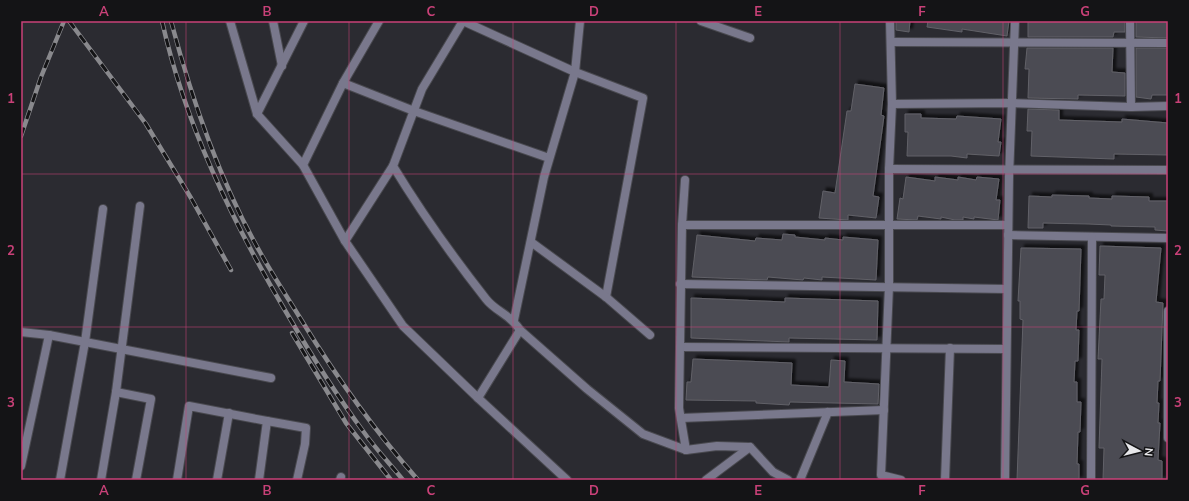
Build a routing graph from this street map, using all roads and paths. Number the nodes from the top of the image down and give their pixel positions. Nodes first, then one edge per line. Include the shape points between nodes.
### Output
1 (230, 21) edge
2 (273, 21) edge
3 (304, 21) edge
4 (379, 21) edge
5 (463, 21) edge
6 (580, 21) edge
7 (701, 21) edge
8 (890, 21) edge
9 (1015, 21) edge
10 (1130, 21) edge
11 (750, 38) dead end
12 (891, 42) junction
13 (1015, 43) junction
14 (1168, 43) edge
15 (1130, 45) junction
16 (282, 66) junction
17 (575, 72) junction
18 (343, 83) junction
19 (1012, 103) junction
20 (892, 104) junction
21 (1168, 106) edge
22 (1131, 107) junction
23 (414, 110) junction
24 (257, 114) junction
25 (549, 158) junction
26 (303, 165) junction
27 (393, 166) junction
28 (1009, 169) junction
29 (889, 170) junction
30 (1168, 170) edge
31 (685, 180) dead end
32 (140, 206) dead end
33 (103, 209) dead end
34 (889, 224) junction
35 (682, 225) junction
36 (1008, 225) junction
37 (1008, 235) junction
38 (1092, 237) junction
39 (1168, 238) edge
40 (345, 241) junction
41 (531, 242) junction
42 (680, 284) junction
43 (889, 286) junction
44 (1007, 289) junction
45 (606, 297) junction
46 (1168, 311) edge
47 (514, 320) junction
48 (520, 330) junction
49 (21, 332) edge
50 (49, 335) junction
51 (650, 335) dead end
52 (84, 342) junction
53 (680, 347) junction
54 (886, 347) junction
55 (950, 348) junction
56 (120, 349) junction
57 (1006, 349) junction
58 (271, 378) dead end
59 (116, 392) junction
60 (478, 398) junction
61 (884, 410) junction
62 (828, 412) junction
63 (229, 413) junction
64 (681, 418) junction
65 (267, 421) junction
66 (1168, 438) edge
67 (750, 447) junction
68 (686, 450) junction
69 (21, 466) edge
70 (60, 480) edge
71 (101, 480) edge
72 (136, 480) edge
73 (177, 480) edge
74 (217, 480) edge
75 (259, 480) edge
76 (297, 480) edge
77 (567, 480) edge
78 (706, 480) edge
79 (788, 480) edge
80 (800, 480) edge
81 (901, 480) edge
82 (945, 480) edge
83 (1005, 480) edge
84 (1091, 480) edge

1 - 24 street
2 - 16 street
3 - 16 street
4 - 18 street
5 - 17 street
5 - 23 street via 422,89
6 - 17 street
7 - 11 street
8 - 12 street
9 - 13 street
10 - 15 street
12 - 13 street
12 - 20 street
13 - 15 street
13 - 19 street
14 - 15 street
15 - 22 street
16 - 24 street
17 - 25 street
17 - 45 street via 643,98
18 - 23 street
18 - 26 street
19 - 20 street
19 - 22 street
19 - 28 street
20 - 29 street
21 - 22 street
23 - 25 street
23 - 27 street
24 - 26 street
25 - 41 street
26 - 40 street
27 - 40 street
27 - 47 street via 410,194 487,301
28 - 29 street
28 - 30 street
28 - 36 street
29 - 34 street
31 - 35 street
32 - 56 street
33 - 52 street
34 - 35 street
34 - 36 street
34 - 43 street
35 - 42 street
36 - 37 street
37 - 38 street
37 - 44 street
38 - 39 street
38 - 84 street
40 - 60 street via 402,326
41 - 45 street
41 - 47 street
42 - 43 street
42 - 53 street
43 - 44 street
43 - 54 street
44 - 57 street
45 - 51 street
46 - 66 street
47 - 48 street
48 - 60 street
48 - 68 street via 643,434
49 - 50 street
50 - 52 street
50 - 69 street
52 - 56 street
52 - 70 street
53 - 54 street
53 - 64 street
54 - 55 street
54 - 61 street
55 - 57 street
55 - 82 street
56 - 58 street
56 - 59 street
57 - 83 street
59 - 71 street
59 - 72 street via 151,399
60 - 77 street
61 - 62 street
61 - 81 street via 881,475
62 - 64 street
62 - 80 street
63 - 65 street
63 - 73 street via 189,406
63 - 74 street
64 - 68 street
65 - 75 street
65 - 76 street via 306,428
67 - 68 street via 717,446
67 - 78 street
67 - 79 street via 773,472

